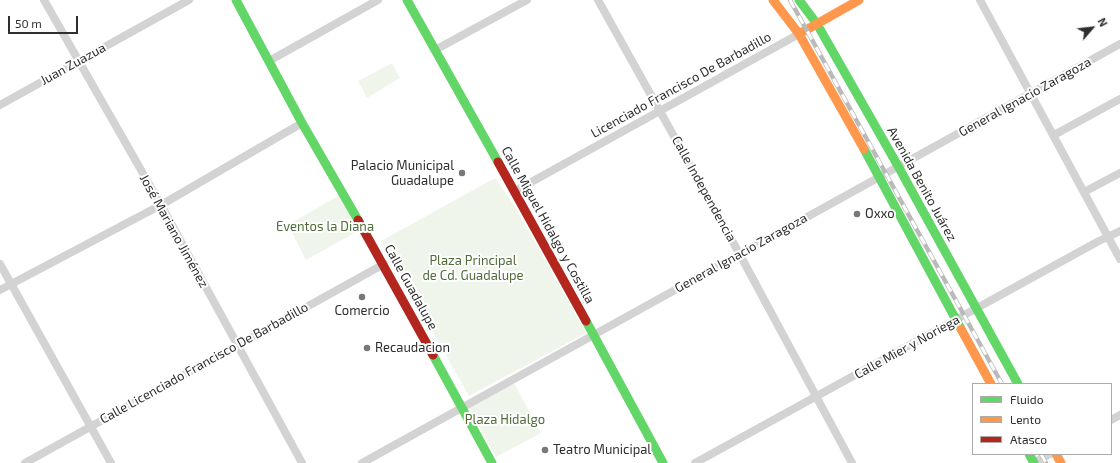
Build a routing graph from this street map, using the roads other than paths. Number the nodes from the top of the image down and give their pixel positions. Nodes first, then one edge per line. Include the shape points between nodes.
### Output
1 (44, 0) edge
2 (189, 0) edge
3 (236, 0) edge
4 (378, 0) edge
5 (407, 0) edge
6 (527, 0) edge
7 (598, 0) edge
8 (773, 0) edge
9 (799, 0) edge
10 (859, 0) edge
11 (980, 0) edge
12 (817, 24) junction
13 (799, 34) junction
14 (1120, 44) edge
15 (436, 50) junction
16 (269, 61) junction
17 (78, 62) junction
18 (1031, 93) junction
19 (1120, 99) edge
20 (0, 105) edge
21 (661, 111) junction
22 (302, 123) junction
23 (1054, 135) junction
24 (898, 166) junction
25 (1120, 172) edge
26 (879, 176) junction
27 (515, 191) junction
28 (1084, 192) junction
29 (161, 205) junction
30 (1120, 231) edge
31 (1108, 236) junction
32 (739, 253) junction
33 (1120, 259) edge
34 (0, 264) edge
35 (384, 264) junction
36 (11, 284) junction
37 (0, 290) edge
38 (976, 309) junction
39 (956, 320) junction
40 (594, 334) junction
41 (237, 345) junction
42 (990, 383) edge
43 (1017, 383) edge
44 (816, 397) junction
45 (462, 407) junction
46 (91, 426) junction
47 (1048, 455) edge
48 (25, 463) edge
49 (110, 463) edge
50 (302, 463) edge
51 (362, 463) edge
52 (492, 463) edge
53 (663, 463) edge
54 (695, 463) edge
55 (852, 463) edge
56 (1033, 463) edge

1 - 17 street, José Mariano Jiménez
2 - 17 street, Juan Zuazua
3 - 16 street, Calle Guadalupe
4 - 16 street
5 - 15 street, Calle Miguel Hidalgo y Costilla
6 - 15 street
7 - 21 street, Calle Independencia
8 - 13 street
9 - 12 street, Avenida Benito Juárez
10 - 12 street, Licenciado Francisco De Barbadillo
11 - 18 street
12 - 13 street, Licenciado Francisco De Barbadillo
12 - 24 street, Avenida Benito Juárez
13 - 21 street, Licenciado Francisco De Barbadillo
13 - 26 street
14 - 18 street, General Ignacio Zaragoza
15 - 27 street, Calle Miguel Hidalgo y Costilla
16 - 22 street, Calle Guadalupe
17 - 20 street, Juan Zuazua
17 - 29 street, José Mariano Jiménez
18 - 23 street
18 - 24 street, General Ignacio Zaragoza
19 - 23 street
21 - 27 street, Licenciado Francisco De Barbadillo
21 - 32 street, Calle Independencia
22 - 29 street
22 - 35 street, Calle Guadalupe
23 - 28 street
24 - 26 street, General Ignacio Zaragoza
24 - 38 street, Avenida Benito Juárez
25 - 28 street
26 - 32 street, General Ignacio Zaragoza
26 - 39 street
27 - 40 street, Calle Miguel Hidalgo y Costilla
28 - 31 street
29 - 36 street
29 - 41 street, José Mariano Jiménez
30 - 31 street, Calle Mier y Noriega
31 - 33 street
31 - 38 street, Calle Mier y Noriega
32 - 40 street, General Ignacio Zaragoza
32 - 44 street, Calle Independencia
34 - 36 street
35 - 41 street, Calle Licenciado Francisco De Barbadillo
35 - 45 street, Calle Guadalupe
36 - 37 street
36 - 46 street
38 - 39 street, Calle Mier y Noriega
38 - 43 street, Avenida Benito Juárez
39 - 42 street
39 - 44 street, Calle Mier y Noriega
40 - 45 street, General Ignacio Zaragoza
40 - 53 street, Calle Miguel Hidalgo y Costilla
41 - 46 street, Calle Licenciado Francisco De Barbadillo
41 - 50 street, José Mariano Jiménez
44 - 54 street, Calle Mier y Noriega
44 - 55 street, Calle Independencia
45 - 51 street, General Ignacio Zaragoza
45 - 52 street, Calle Guadalupe
46 - 48 street, Calle Licenciado Francisco De Barbadillo
46 - 49 street
47 - 56 street

